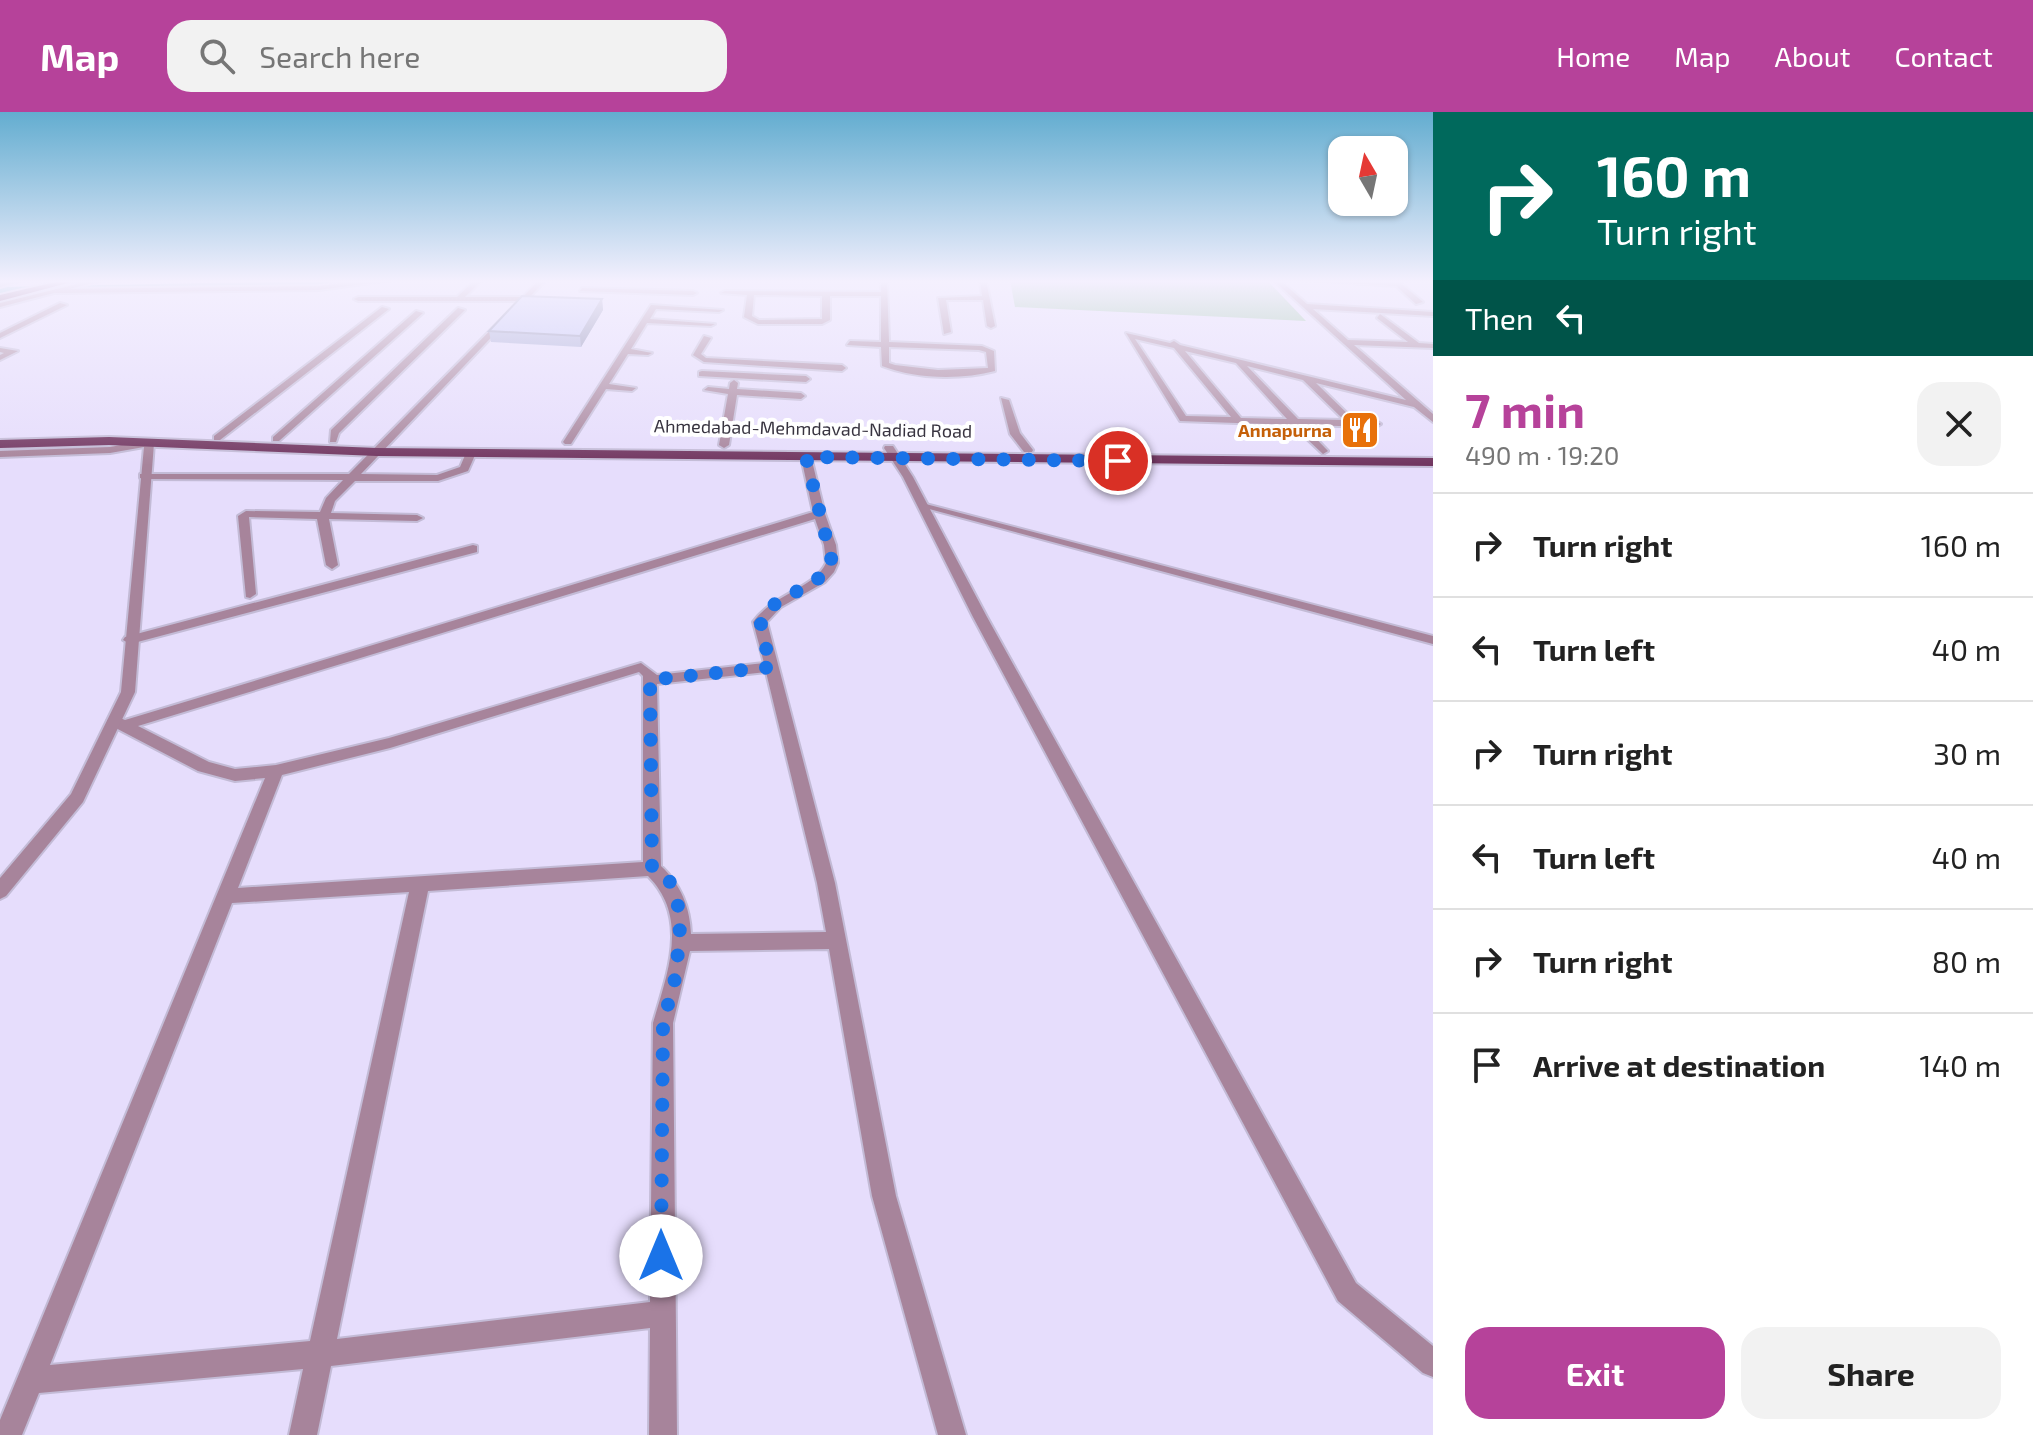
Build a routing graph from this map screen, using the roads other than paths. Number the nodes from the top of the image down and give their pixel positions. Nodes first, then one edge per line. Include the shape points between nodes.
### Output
1 (342, 342) edge
2 (386, 342) edge
3 (428, 342) edge
4 (482, 342) edge
5 (632, 342) edge
6 (705, 342) edge
7 (885, 342) edge
8 (1133, 342) edge
9 (1167, 342) edge
10 (1346, 342) joint
11 (1413, 342) edge
12 (850, 343) dead end
13 (1174, 343) junction
14 (885, 345) junction
15 (1418, 346) junction
16 (1433, 346) edge
17 (0, 350) edge
18 (626, 351) junction
19 (648, 353) dead end
20 (1433, 357) edge
21 (0, 358) edge
22 (1236, 359) junction
23 (739, 362) junction
24 (842, 368) dead end
25 (702, 374) dead end
26 (736, 376) junction
27 (1305, 376) junction
28 (806, 379) dead end
29 (604, 386) junction
30 (632, 388) dead end
31 (708, 390) dead end
32 (733, 391) junction
33 (801, 396) dead end
34 (1004, 400) dead end
35 (1417, 405) junction
36 (1433, 419) edge
37 (1240, 422) junction
38 (1295, 422) junction
39 (1352, 423) junction
40 (1376, 424) dead end
41 (217, 438) junction
42 (276, 439) junction
43 (333, 440) junction
44 (387, 441) junction
45 (568, 442) junction
46 (149, 443) junction
47 (193, 443) junction
48 (724, 445) junction
49 (1, 447) edge
50 (1028, 450) junction
51 (1323, 451) junction
52 (377, 452) junction
53 (1433, 452) edge
54 (471, 453) junction
55 (892, 453) junction
56 (806, 457) junction
57 (1433, 462) edge
58 (144, 476) junction
59 (351, 478) junction
60 (922, 504) junction
61 (819, 514) junction
62 (323, 515) junction
63 (417, 518) dead end
64 (473, 549) dead end
65 (332, 565) dead end
66 (250, 594) dead end
67 (130, 640) junction
68 (1433, 640) edge
69 (772, 667) junction
70 (650, 680) junction
71 (119, 723) junction
72 (276, 771) junction
73 (652, 869) junction
74 (420, 884) junction
75 (0, 891) edge
76 (226, 896) junction
77 (837, 940) junction
78 (681, 943) junction
79 (661, 1314) junction
80 (319, 1354) junction
81 (1433, 1363) edge
82 (30, 1380) junction
83 (8, 1435) edge
84 (303, 1435) edge
85 (663, 1435) edge
86 (952, 1435) edge

1 - 41 street
2 - 42 street
3 - 43 street via 334,432
4 - 44 street
5 - 18 street
6 - 23 street via 698,358
7 - 14 street
8 - 37 street via 1183,419
9 - 13 street
10 - 15 street
10 - 35 street
11 - 15 street
12 - 14 street
13 - 22 street
13 - 37 street
14 - 14 street via 885,364 891,367 977,373 992,369 986,349
15 - 16 street
15 - 20 street
17 - 21 street via 14,351
18 - 19 street
18 - 29 street
22 - 27 street
22 - 38 street
23 - 24 street
23 - 26 street
25 - 26 street
26 - 28 street
26 - 32 street
27 - 35 street
27 - 39 street
29 - 30 street
29 - 45 street
31 - 32 street
32 - 33 street
32 - 48 street
34 - 50 street via 1015,434
35 - 36 street
37 - 38 street
38 - 39 street
38 - 51 street
39 - 40 street
41 - 42 main road, Ahmedabad-Mehmdavad-Nadiad Road
41 - 47 main road, Ahmedabad-Mehmdavad-Nadiad Road
42 - 43 main road, Ahmedabad-Mehmdavad-Nadiad Road
43 - 44 main road, Ahmedabad-Mehmdavad-Nadiad Road
44 - 45 main road, Ahmedabad-Mehmdavad-Nadiad Road
44 - 52 street
45 - 48 main road, Ahmedabad-Mehmdavad-Nadiad Road
46 - 47 main road
46 - 49 main road
46 - 49 street via 110,450
46 - 58 street
47 - 52 main road via 209,448
48 - 55 main road, Ahmedabad-Mehmdavad-Nadiad Road
50 - 51 main road, Ahmedabad-Mehmdavad-Nadiad Road
50 - 55 main road, Ahmedabad-Mehmdavad-Nadiad Road
51 - 53 main road, Ahmedabad-Mehmdavad-Nadiad Road
52 - 54 main road
52 - 59 street
54 - 56 main road
54 - 59 street via 464,469 452,476
55 - 56 main road
55 - 57 main road
55 - 60 street
56 - 61 street
58 - 59 street
58 - 67 street
59 - 62 street
60 - 68 street
60 - 81 street via 1347,1292
61 - 69 street via 832,562 827,574 765,610 760,622
61 - 71 street
62 - 63 street
62 - 65 street
62 - 66 street via 243,516
64 - 67 street
67 - 71 street via 128,692
69 - 70 street
69 - 77 street
70 - 72 street via 647,670 628,668 390,743
70 - 73 street
71 - 72 street via 204,767 235,775
71 - 75 street via 77,798
72 - 76 street
73 - 74 street
73 - 78 street via 670,882 681,915
74 - 76 street
74 - 80 street
76 - 82 street
77 - 78 street
77 - 86 street via 884,1196
78 - 79 street via 663,1023
79 - 80 street
79 - 85 street
80 - 82 street
80 - 84 street
82 - 83 street

